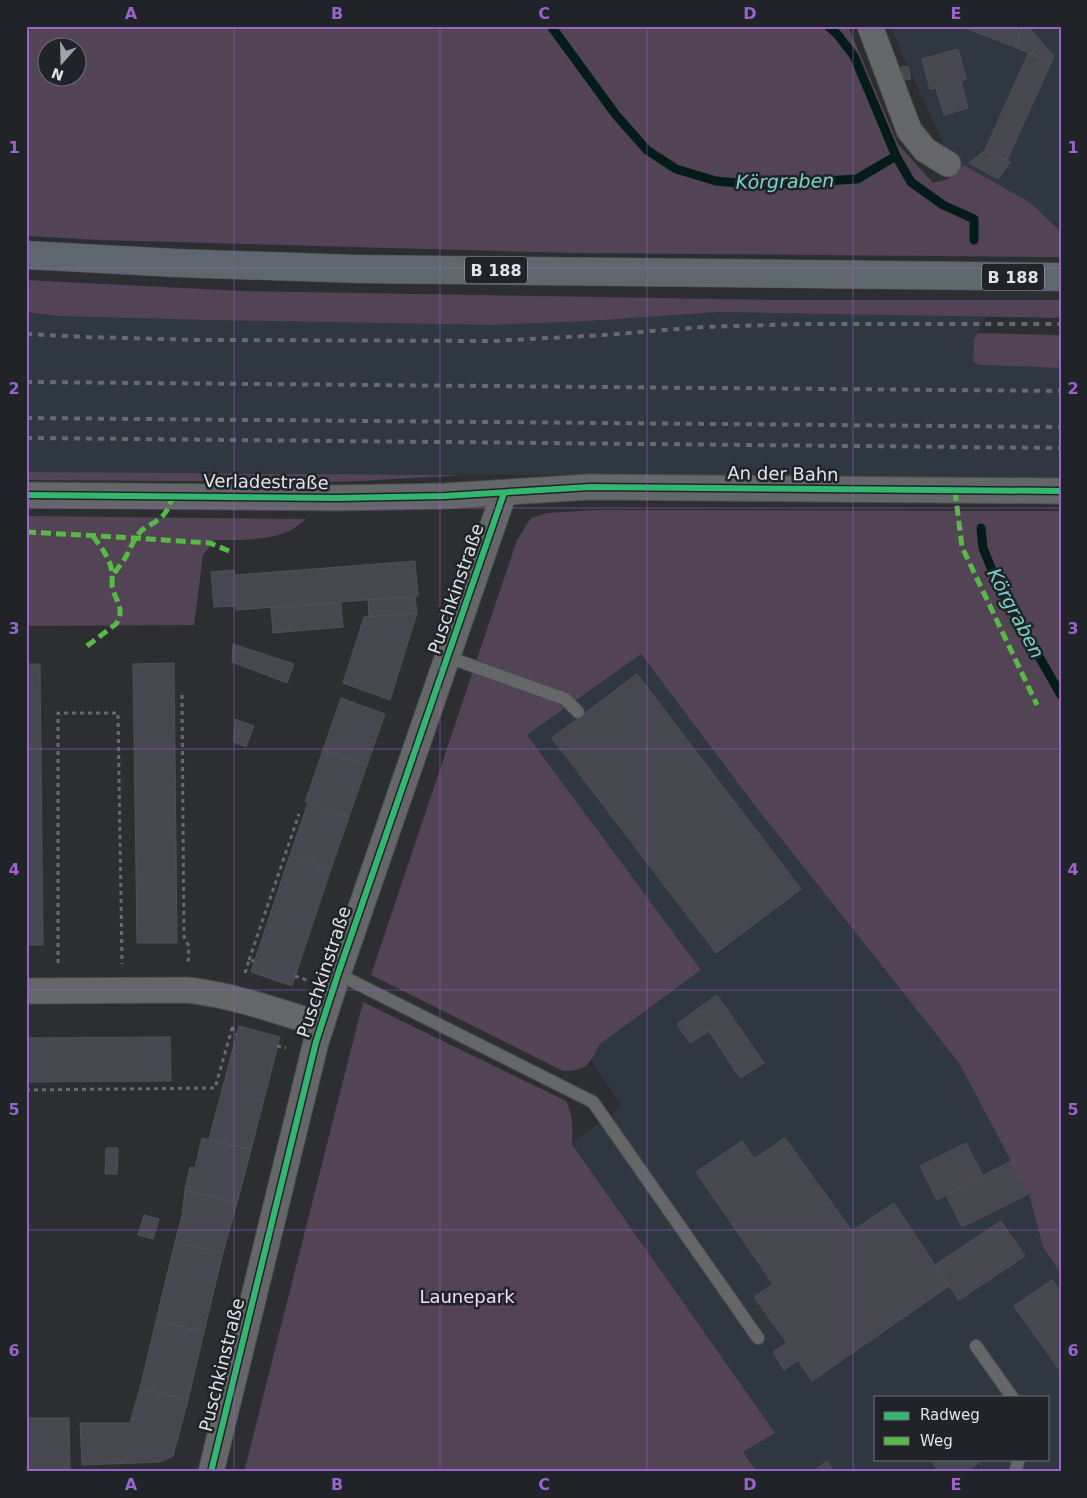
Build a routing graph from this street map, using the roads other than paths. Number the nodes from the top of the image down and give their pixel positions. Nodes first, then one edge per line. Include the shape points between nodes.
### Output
1 (870, 26) edge
2 (948, 164) dead end
3 (26, 255) edge
4 (1061, 277) edge
5 (1061, 491) edge
6 (504, 493) junction
7 (26, 495) edge
8 (448, 657) junction
9 (578, 712) dead end
10 (338, 974) junction
11 (26, 991) edge
12 (322, 1024) junction
13 (758, 1338) dead end
14 (976, 1346) dead end
15 (1011, 1396) edge
16 (1019, 1460) edge
17 (211, 1472) edge
18 (1014, 1472) edge

1 - 2 street via 909,130 925,150
3 - 4 main road, B 188 via 358,268
5 - 6 street, An der Bahn via 590,487
6 - 7 street, Verladestraße via 337,498
6 - 8 street, Puschkinstraße
8 - 9 lane via 565,699
8 - 10 street, Puschkinstraße
10 - 12 street, Puschkinstraße
10 - 13 lane via 593,1102
11 - 12 street via 186,990 238,999
12 - 17 street, Puschkinstraße
14 - 15 lane
16 - 18 lane

